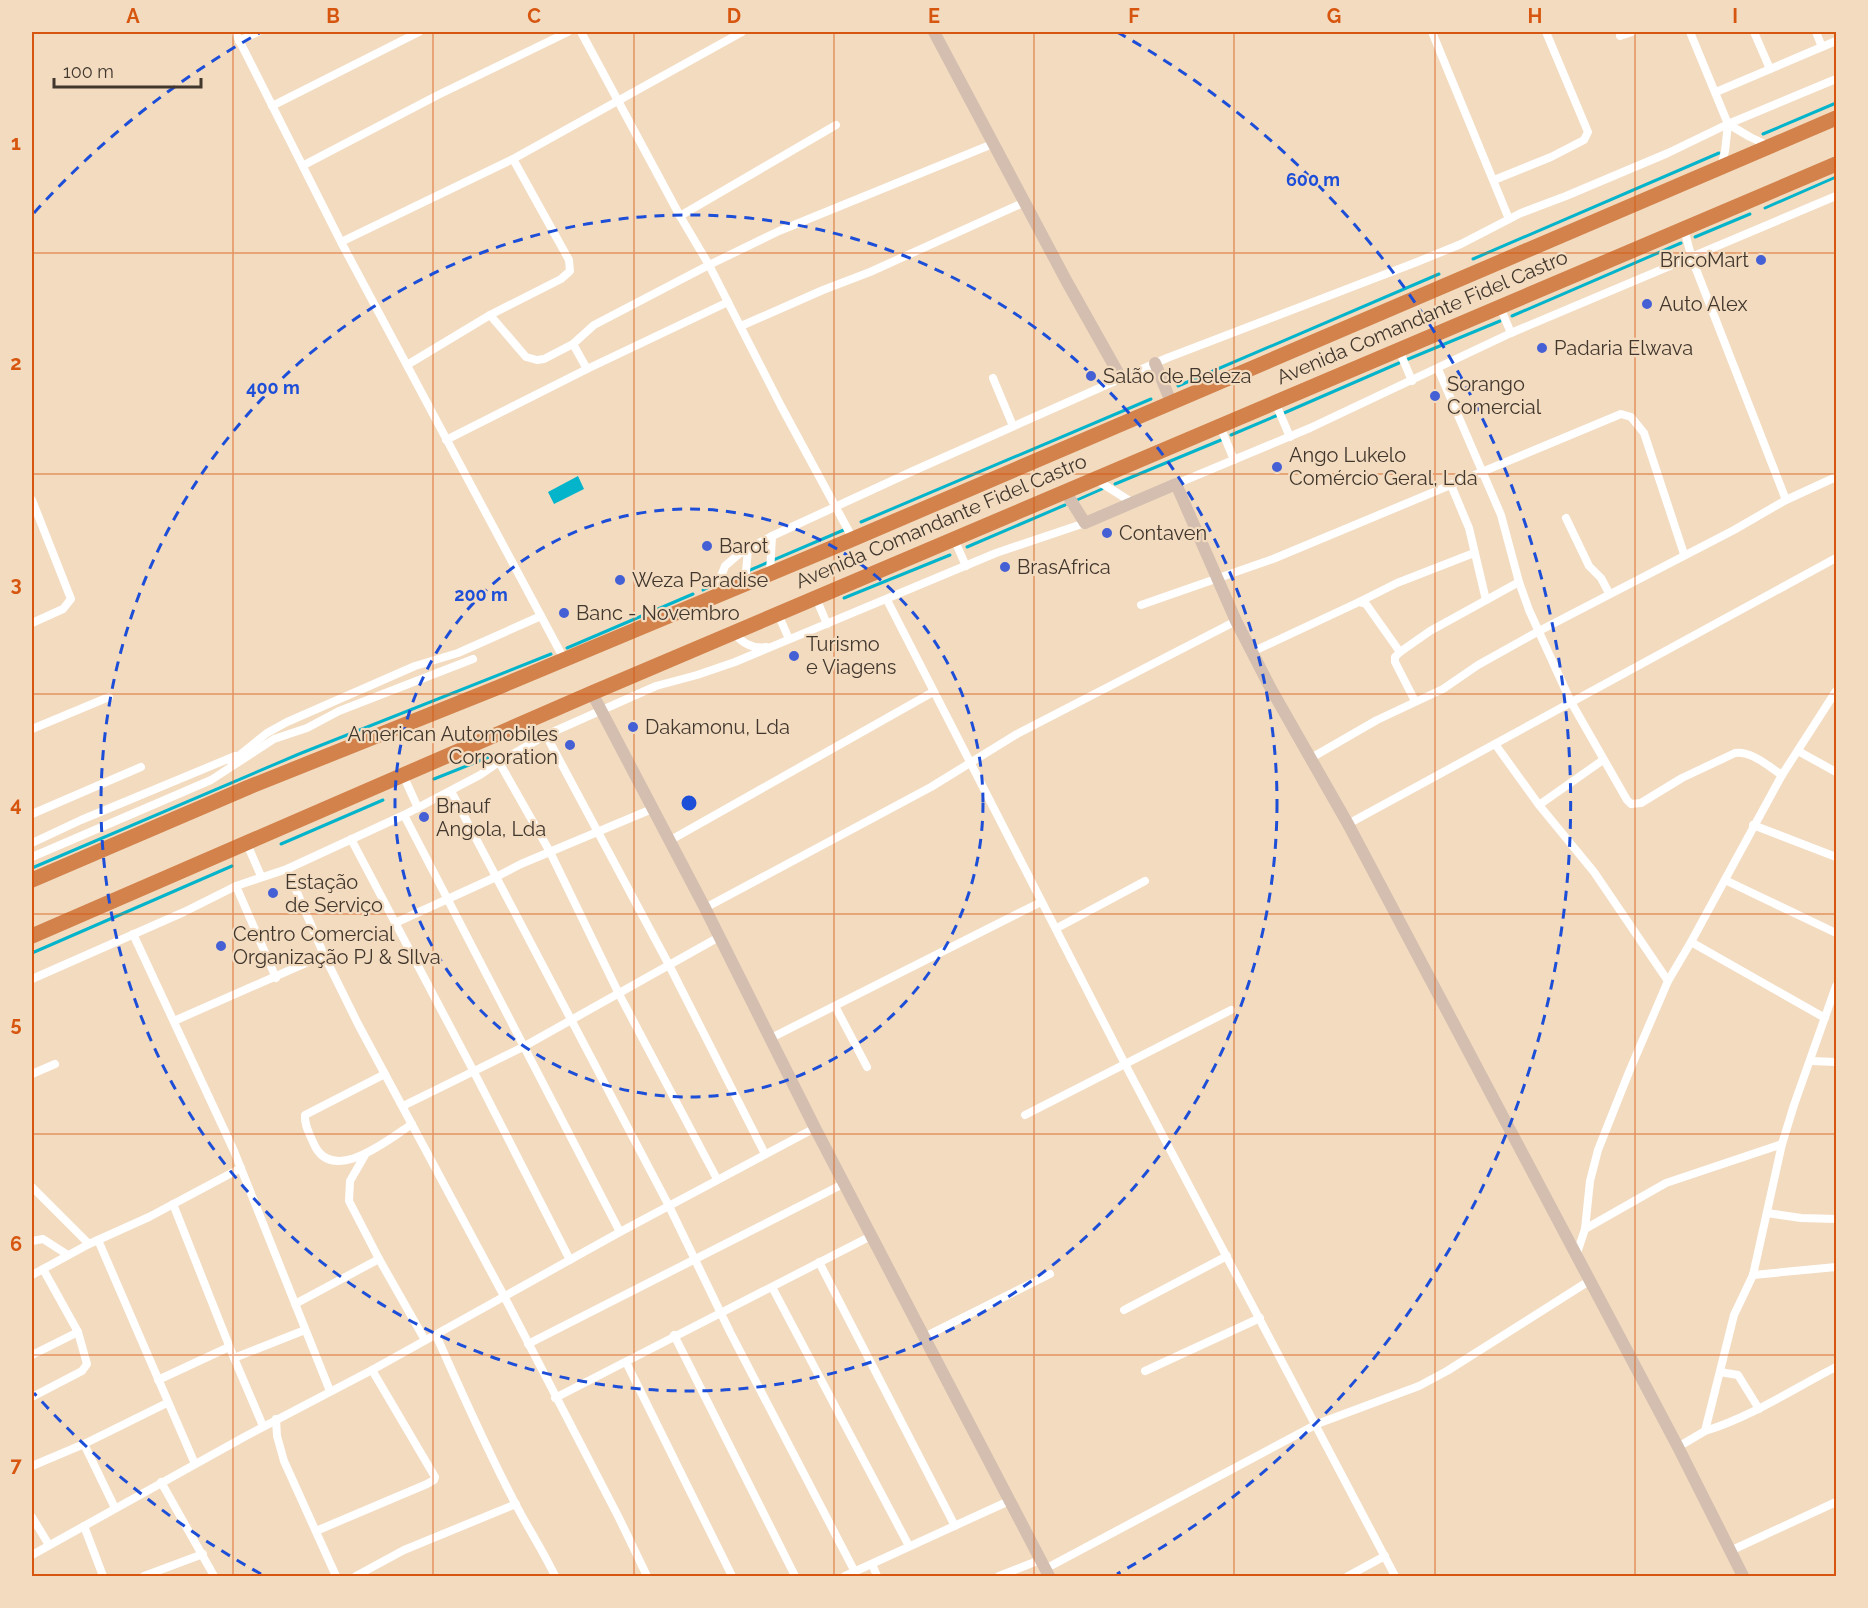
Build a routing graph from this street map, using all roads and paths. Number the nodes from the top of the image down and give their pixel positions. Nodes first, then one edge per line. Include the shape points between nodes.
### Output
1 (235, 32) edge
2 (258, 32) edge
3 (419, 32) edge
4 (568, 32) edge
5 (581, 32) edge
6 (742, 32) edge
7 (934, 32) edge
8 (1432, 32) edge
9 (1546, 32) edge
10 (1632, 32) edge
11 (1690, 32) edge
12 (1754, 32) edge
13 (1816, 32) edge
14 (1620, 36) dead end
15 (239, 40) junction
16 (1836, 41) edge
17 (1822, 47) junction
18 (1770, 69) junction
19 (1836, 79) edge
20 (1716, 92) junction
21 (618, 99) junction
22 (272, 106) junction
23 (1836, 118) edge
24 (1728, 124) junction
25 (836, 125) dead end
26 (995, 143) junction
27 (1769, 146) junction
28 (513, 159) junction
29 (1836, 164) edge
30 (303, 165) junction
31 (1720, 168) junction
32 (1494, 180) junction
33 (1836, 196) edge
34 (1025, 202) junction
35 (680, 216) junction
36 (1509, 219) junction
37 (1684, 229) junction
38 (341, 242) junction
39 (1692, 259) junction
40 (709, 265) junction
41 (728, 302) junction
42 (1500, 307) junction
43 (490, 315) junction
44 (741, 326) junction
45 (1511, 333) junction
46 (573, 344) junction
47 (1399, 350) junction
48 (1155, 363) junction
49 (407, 365) junction
50 (587, 369) junction
51 (1438, 369) junction
52 (993, 378) dead end
53 (1120, 378) junction
54 (1412, 381) junction
55 (1172, 402) junction
56 (1275, 402) junction
57 (1013, 426) junction
58 (1220, 426) junction
59 (1290, 437) junction
60 (446, 440) junction
61 (1234, 460) junction
62 (1481, 472) junction
63 (1836, 477) edge
64 (1094, 479) junction
65 (1176, 484) junction
66 (1451, 485) junction
67 (1065, 491) junction
68 (32, 500) edge
69 (1786, 500) junction
70 (1133, 503) junction
71 (837, 507) junction
72 (1566, 518) dead end
73 (1085, 523) junction
74 (772, 536) junction
75 (853, 539) junction
76 (954, 539) junction
77 (748, 549) junction
78 (1474, 553) junction
79 (1684, 554) junction
80 (1836, 558) edge
81 (966, 566) junction
82 (770, 573) junction
83 (1218, 578) junction
84 (1519, 582) junction
85 (745, 584) junction
86 (1609, 593) junction
87 (717, 595) junction
88 (816, 598) junction
89 (887, 600) junction
90 (1486, 600) junction
91 (1359, 602) junction
92 (1142, 605) dead end
93 (778, 614) junction
94 (541, 616) junction
95 (1236, 621) junction
96 (32, 623) edge
97 (827, 624) junction
98 (1539, 631) junction
99 (734, 633) junction
100 (789, 639) junction
101 (773, 646) junction
102 (1252, 652) junction
103 (1400, 652) junction
104 (473, 659) dead end
105 (564, 659) junction
106 (1836, 691) edge
107 (933, 692) junction
108 (592, 693) junction
109 (109, 697) dead end
110 (1415, 700) junction
111 (1571, 702) junction
112 (600, 711) junction
113 (32, 729) edge
114 (546, 735) junction
115 (1495, 744) junction
116 (1798, 751) junction
117 (240, 753) junction
118 (1311, 758) junction
119 (1603, 760) junction
120 (499, 762) junction
121 (970, 763) junction
122 (141, 767) dead end
123 (1834, 770) edge
124 (403, 775) junction
125 (1782, 775) junction
126 (211, 780) junction
127 (451, 791) junction
128 (1539, 806) junction
129 (418, 808) junction
130 (652, 809) junction
131 (32, 814) edge
132 (404, 815) junction
133 (1348, 824) junction
134 (1753, 825) junction
135 (598, 833) junction
136 (351, 839) junction
137 (669, 841) junction
138 (32, 843) edge
139 (247, 844) junction
140 (550, 852) junction
141 (32, 857) edge
142 (1836, 857) edge
143 (287, 869) junction
144 (261, 876) junction
145 (496, 877) junction
146 (32, 880) edge
147 (1725, 880) junction
148 (1144, 881) dead end
149 (236, 886) junction
150 (447, 900) junction
151 (1041, 902) junction
152 (705, 908) junction
153 (395, 923) junction
154 (1057, 927) junction
155 (1836, 933) edge
156 (133, 934) junction
157 (32, 936) edge
158 (719, 937) junction
159 (1691, 942) junction
160 (324, 955) junction
161 (669, 965) junction
162 (276, 978) junction
163 (32, 979) edge
164 (1668, 981) junction
165 (1836, 986) edge
166 (619, 994) junction
167 (834, 1006) junction
168 (1231, 1010) dead end
169 (1825, 1018) junction
170 (571, 1019) junction
171 (174, 1021) junction
172 (769, 1038) junction
173 (523, 1047) junction
174 (1811, 1061) junction
175 (1836, 1062) edge
176 (55, 1064) dead end
177 (1125, 1064) junction
178 (867, 1067) dead end
179 (474, 1072) junction
180 (32, 1074) edge
181 (385, 1074) junction
182 (403, 1106) junction
183 (1025, 1115) dead end
184 (412, 1124) junction
185 (815, 1128) junction
186 (1782, 1144) junction
187 (765, 1154) junction
188 (365, 1155) junction
189 (241, 1168) junction
190 (717, 1179) junction
191 (845, 1183) junction
192 (32, 1187) edge
193 (173, 1204) junction
194 (669, 1206) junction
195 (1767, 1213) junction
196 (1836, 1220) edge
197 (1585, 1229) junction
198 (620, 1232) junction
199 (871, 1236) junction
200 (98, 1240) junction
201 (32, 1241) edge
202 (89, 1244) junction
203 (68, 1255) junction
204 (1227, 1257) junction
205 (1576, 1257) junction
206 (694, 1258) junction
207 (379, 1259) junction
208 (570, 1260) junction
209 (819, 1262) junction
210 (1836, 1267) edge
211 (43, 1269) junction
212 (1050, 1274) dead end
213 (32, 1275) edge
214 (1753, 1275) junction
215 (1589, 1281) junction
216 (772, 1287) junction
217 (504, 1296) junction
218 (295, 1304) junction
219 (1124, 1310) dead end
220 (721, 1313) junction
221 (1260, 1317) junction
222 (305, 1330) junction
223 (78, 1332) junction
224 (436, 1335) junction
225 (674, 1335) junction
226 (924, 1337) junction
227 (425, 1340) junction
228 (528, 1344) junction
229 (229, 1347) junction
230 (32, 1355) edge
231 (234, 1358) junction
232 (626, 1362) junction
233 (1836, 1367) edge
234 (372, 1370) junction
235 (1145, 1371) dead end
236 (1720, 1372) junction
237 (158, 1380) junction
238 (330, 1391) junction
239 (32, 1397) edge
240 (555, 1398) junction
241 (167, 1403) junction
242 (1759, 1409) junction
243 (276, 1419) junction
244 (1317, 1425) junction
245 (263, 1426) junction
246 (1705, 1431) junction
247 (84, 1444) junction
248 (1678, 1447) junction
249 (195, 1464) junction
250 (32, 1466) edge
251 (161, 1482) junction
252 (1010, 1501) junction
253 (1836, 1502) edge
254 (516, 1504) junction
255 (115, 1508) junction
256 (32, 1517) edge
257 (84, 1526) junction
258 (955, 1526) junction
259 (316, 1531) junction
260 (49, 1545) junction
261 (909, 1546) junction
262 (1730, 1551) junction
263 (203, 1554) junction
264 (32, 1555) edge
265 (1385, 1556) junction
266 (872, 1564) junction
267 (1044, 1568) edge
268 (855, 1572) junction
269 (104, 1576) edge
270 (144, 1576) edge
271 (214, 1576) edge
272 (336, 1576) edge
273 (356, 1576) edge
274 (555, 1576) edge
275 (647, 1576) edge
276 (732, 1576) edge
277 (795, 1576) edge
278 (845, 1576) edge
279 (877, 1576) edge
280 (999, 1576) edge
281 (1348, 1576) edge
282 (1395, 1576) edge
283 (1743, 1576) edge

1 - 15 street
2 - 15 street
3 - 22 street
4 - 30 street
5 - 21 street
6 - 21 street
7 - 26 street
8 - 32 street
9 - 32 street via 1587,136 1551,157
10 - 14 street
11 - 20 street
12 - 18 street
13 - 17 street
15 - 22 street
16 - 17 street
17 - 18 street
18 - 20 street
19 - 24 street
20 - 24 street
21 - 28 street
21 - 35 street
22 - 30 street
23 - 27 highway, Avenida Comandante Fidel Castro
24 - 27 street
24 - 31 street
24 - 36 street
25 - 35 street
26 - 34 street
26 - 40 street via 826,211
27 - 31 highway, Avenida Comandante Fidel Castro
28 - 38 street
28 - 43 street via 571,267 561,279
29 - 37 highway, Avenida Comandante Fidel Castro
30 - 38 street
31 - 55 highway, Avenida Comandante Fidel Castro
32 - 36 street
33 - 39 street
34 - 44 street
34 - 53 street
35 - 40 street
36 - 48 street via 1417,262
37 - 39 street
37 - 42 highway, Avenida Comandante Fidel Castro
38 - 49 street
39 - 45 street
39 - 69 street
40 - 41 street
40 - 46 street via 594,325
41 - 44 street
41 - 50 street
42 - 45 street
42 - 47 highway, Avenida Comandante Fidel Castro
43 - 46 street via 519,351 531,359 544,359
43 - 49 street
44 - 71 street
45 - 51 street
46 - 50 street
47 - 54 street
47 - 56 highway, Avenida Comandante Fidel Castro
48 - 53 street
48 - 55 street
49 - 60 street
50 - 60 street
51 - 54 street
51 - 62 street
52 - 57 street
53 - 57 street
54 - 59 street
55 - 75 highway, Avenida Comandante Fidel Castro
56 - 58 highway, Avenida Comandante Fidel Castro
56 - 59 street
57 - 71 street
58 - 61 street
58 - 64 highway, Avenida Comandante Fidel Castro
59 - 61 street
60 - 94 street
61 - 65 street
62 - 66 street
62 - 79 street via 1612,416 1625,414 1644,433
62 - 84 street via 1501,515
63 - 69 street
64 - 67 highway, Avenida Comandante Fidel Castro
64 - 70 street
65 - 70 street
65 - 83 street
66 - 78 street via 1469,528
66 - 83 street
67 - 73 street
67 - 76 highway, Avenida Comandante Fidel Castro
68 - 96 street via 71,599 63,609
69 - 79 street
70 - 73 street
71 - 74 street
71 - 75 street
72 - 86 street via 1589,566
73 - 81 street
74 - 77 street
74 - 82 street
75 - 82 highway, Avenida Comandante Fidel Castro
76 - 81 street
76 - 88 highway, Avenida Comandante Fidel Castro
77 - 85 street
77 - 87 street via 725,566
78 - 90 street
78 - 91 street
79 - 86 street
80 - 111 street
81 - 89 street
82 - 85 highway, Avenida Comandante Fidel Castro
83 - 92 street
83 - 95 street
84 - 90 street
84 - 98 street
85 - 87 highway, Avenida Comandante Fidel Castro
86 - 98 street
87 - 105 highway, Avenida Comandante Fidel Castro
88 - 93 highway, Avenida Comandante Fidel Castro
88 - 97 street
89 - 97 street
89 - 107 street
90 - 103 street
91 - 102 street
91 - 103 street via 1366,604
93 - 99 highway, Avenida Comandante Fidel Castro
93 - 100 street
94 - 105 street
94 - 117 street via 330,702 267,733
95 - 102 street
95 - 121 street via 1017,734
97 - 100 street
98 - 110 street via 1443,688
98 - 111 street
99 - 101 street via 752,646
99 - 108 highway, Avenida Comandante Fidel Castro
100 - 101 street
101 - 112 street via 656,686
102 - 118 street
103 - 110 street via 1395,662
104 - 126 street via 274,739
105 - 146 highway, Avenida Comandante Fidel Castro
106 - 116 street
107 - 121 street
107 - 137 street
108 - 112 street
108 - 124 highway, Avenida Comandante Fidel Castro
109 - 113 street
110 - 118 street
111 - 115 street
111 - 119 street
112 - 114 street
112 - 130 street
114 - 120 street
114 - 135 street
115 - 128 street
115 - 133 street
116 - 123 street
116 - 125 street
117 - 126 street
117 - 138 street
118 - 133 street
119 - 125 street via 1631,804 1735,753 1752,756
119 - 128 street
120 - 127 street
120 - 140 street
121 - 151 street
121 - 152 street
122 - 131 street
124 - 129 street
124 - 139 highway, Avenida Comandante Fidel Castro
125 - 134 street
126 - 141 street
127 - 129 street
127 - 145 street
128 - 164 street via 1593,872
129 - 132 street
130 - 135 street
130 - 137 street
132 - 136 street
132 - 150 street
133 - 205 street
134 - 142 street
134 - 147 street
135 - 140 street
135 - 161 street
136 - 143 street
136 - 153 street
137 - 152 street
139 - 144 street
139 - 157 highway, Avenida Comandante Fidel Castro
140 - 145 street
140 - 166 street
143 - 144 street
143 - 160 street
144 - 149 street
145 - 150 street
145 - 170 street
147 - 155 street
147 - 159 street
148 - 154 street
149 - 156 street
149 - 162 street
150 - 153 street
150 - 173 street
151 - 154 street
151 - 167 street
152 - 158 street
153 - 179 street
154 - 177 street
156 - 163 street
156 - 171 street
158 - 161 street
158 - 172 street
159 - 164 street
159 - 169 street
160 - 162 street
160 - 181 street
161 - 166 street
161 - 187 street
162 - 171 street
164 - 197 street via 1598,1150
165 - 169 street
166 - 170 street
166 - 190 street
167 - 172 street
167 - 178 street
168 - 177 street
169 - 174 street
170 - 173 street
170 - 194 street
171 - 189 street
172 - 185 street
173 - 179 street
173 - 198 street
174 - 175 street
174 - 186 street
176 - 180 street
177 - 183 street
177 - 204 street
179 - 182 street
179 - 208 street
181 - 182 street
181 - 188 street via 308,1112 304,1118 322,1157 345,1160
182 - 184 street
184 - 188 street
184 - 217 street
185 - 187 street
185 - 191 street
186 - 195 street
186 - 197 street via 1687,1174
187 - 190 street
188 - 207 street via 350,1180 349,1201
189 - 193 street
189 - 218 street
190 - 194 street
191 - 199 street
191 - 206 street
192 - 202 street
193 - 200 street
193 - 229 street
194 - 198 street
194 - 206 street
195 - 196 street
195 - 214 street
197 - 205 street
198 - 208 street
199 - 209 street
199 - 226 street
200 - 202 street
200 - 237 street
201 - 203 street via 43,1239
202 - 203 street
203 - 211 street
204 - 219 street
204 - 221 street
205 - 215 street
206 - 220 street
206 - 228 street
207 - 218 street
207 - 227 street
208 - 217 street
209 - 216 street
209 - 258 street
210 - 214 street
211 - 213 street
211 - 223 street
212 - 226 street
214 - 236 street via 1734,1316
215 - 244 street via 1419,1386
215 - 248 street
216 - 220 street
216 - 261 street
217 - 224 street
217 - 228 street
218 - 222 street
220 - 225 street
220 - 268 street
221 - 235 street
221 - 244 street
222 - 231 street
222 - 238 street
223 - 230 street
223 - 239 street via 85,1368
224 - 227 street
224 - 254 street
225 - 232 street
225 - 277 street
226 - 252 street
227 - 234 street
228 - 240 street
229 - 231 street
229 - 237 street
231 - 245 street
232 - 240 street
232 - 276 street
233 - 242 street
234 - 238 street
234 - 259 street via 435,1477 427,1484
236 - 242 street via 1738,1375
236 - 246 street
237 - 241 street
238 - 243 street
240 - 275 street
241 - 247 street
241 - 249 street
242 - 246 street
243 - 245 street
243 - 259 street via 280,1449
244 - 265 street
244 - 267 street
245 - 249 street
246 - 248 street
247 - 250 street
247 - 255 street
248 - 262 street
249 - 251 street
251 - 255 street
251 - 263 street
252 - 258 street
252 - 267 street
253 - 262 street
254 - 273 street via 404,1550
254 - 274 street
255 - 257 street
256 - 260 street
257 - 260 street
257 - 269 street
258 - 261 street
259 - 272 street
260 - 264 street
261 - 266 street
262 - 283 street
263 - 270 street
263 - 271 street
265 - 281 street
265 - 282 street
266 - 268 street
266 - 279 street
267 - 280 street
268 - 278 street

